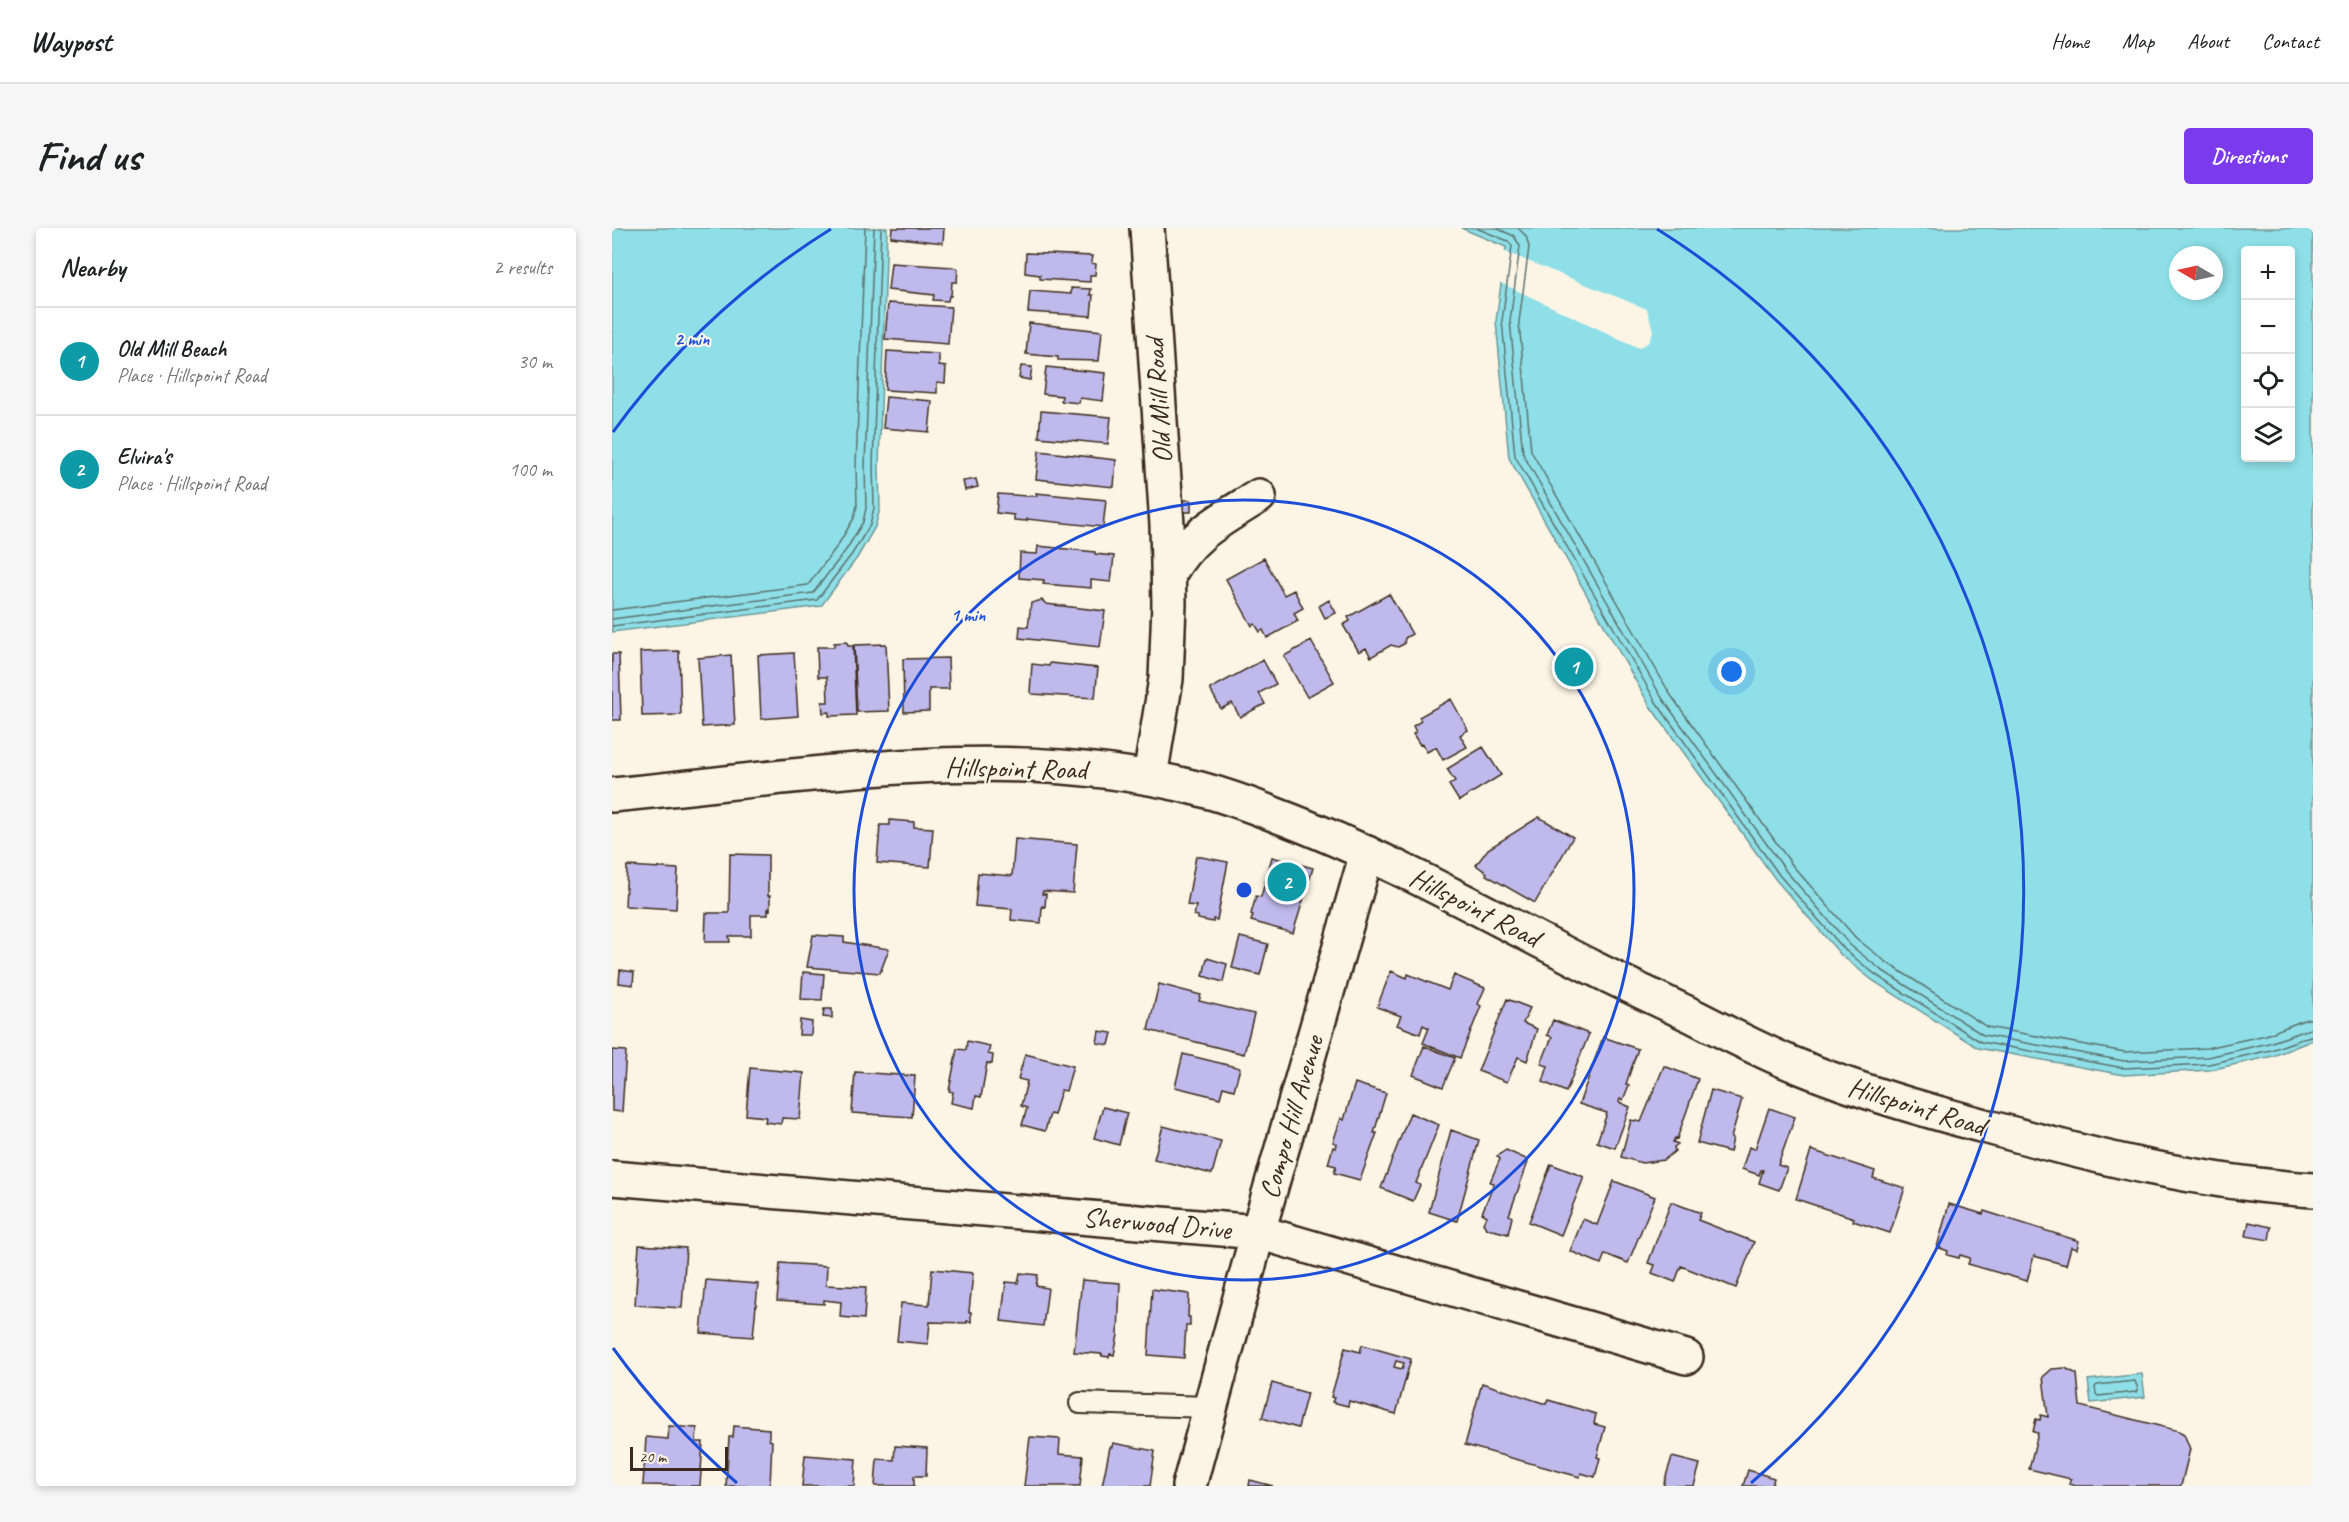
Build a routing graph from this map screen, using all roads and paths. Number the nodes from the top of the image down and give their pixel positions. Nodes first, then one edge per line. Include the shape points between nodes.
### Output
1 (1147, 228) edge
2 (1259, 496) dead end
3 (1169, 574) junction
4 (1150, 777) junction
5 (612, 795) edge
6 (1367, 853) junction
7 (612, 1178) edge
8 (2313, 1190) edge
9 (1258, 1232) junction
10 (1686, 1357) dead end
11 (1080, 1403) dead end
12 (1210, 1407) junction
13 (1189, 1486) edge

1 - 3 street, Old Mill Road
2 - 3 street via 1204,530 1180,555
3 - 4 street, Old Mill Road via 1166,679
4 - 5 street, Hillspoint Road via 1048,766 956,765 885,768
4 - 6 street, Hillspoint Road via 1238,801
6 - 8 street, Hillspoint Road via 1758,1049 1838,1082 1968,1122 2117,1161 2238,1183
6 - 9 street, Compo Hill Avenue
7 - 9 street, Sherwood Drive
9 - 10 street, Sherwood Drive
9 - 12 street, Compo Hill Avenue
11 - 12 lane
12 - 13 street, Compo Hill Avenue

